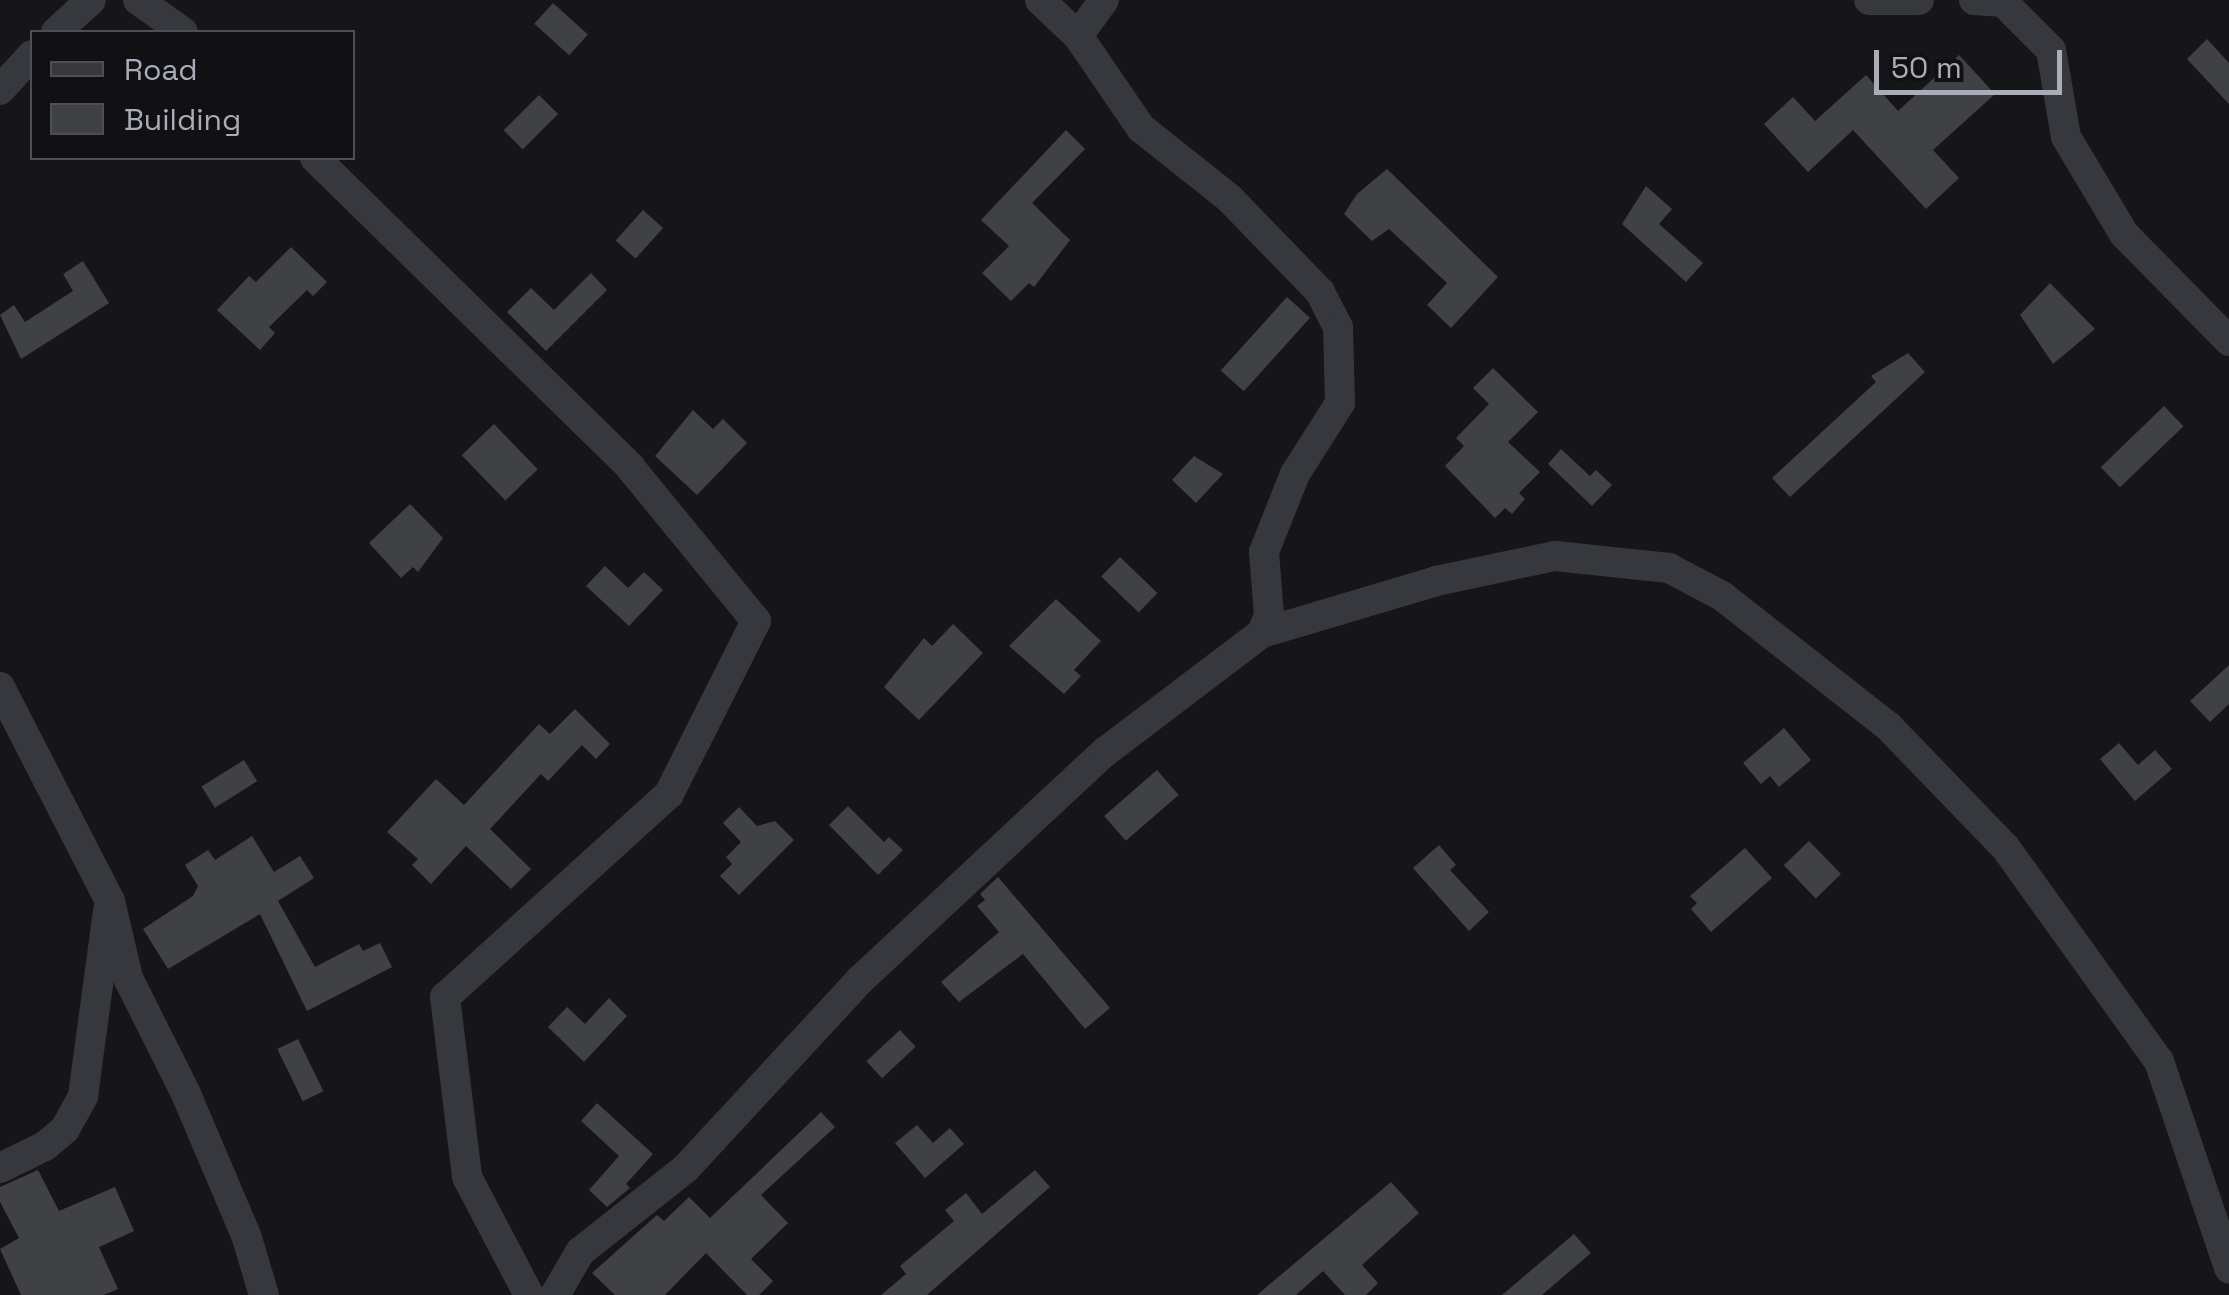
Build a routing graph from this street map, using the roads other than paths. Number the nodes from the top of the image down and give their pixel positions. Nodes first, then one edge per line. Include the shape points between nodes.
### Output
1 (90, 0) edge
2 (138, 0) edge
3 (1040, 0) edge
4 (1104, 0) edge
5 (1869, 0) edge
6 (1919, 0) edge
7 (1974, 0) edge
8 (58, 30) edge
9 (180, 30) edge
10 (1078, 36) junction
11 (30, 56) edge
12 (0, 90) edge
13 (317, 160) edge
14 (2229, 341) edge
15 (1262, 633) junction
16 (0, 687) edge
17 (110, 901) junction
18 (0, 1168) edge
19 (2223, 1220) edge
20 (2229, 1268) edge
21 (264, 1295) edge
22 (530, 1295) edge
23 (555, 1295) edge

1 - 8 street
2 - 9 street
3 - 10 street
4 - 10 street
5 - 6 street
7 - 14 street via 2003,2 2051,50 2066,138 2124,234
10 - 15 street via 1142,128 1255,225 1320,292 1338,327 1340,403 1296,474 1264,552 1269,615
11 - 12 street
13 - 22 street via 630,467 756,621 669,794 445,997 466,1177
15 - 19 street via 1436,581 1555,556 1669,568 1722,596 1888,726 2004,848 2158,1060
15 - 23 street via 1105,752 874,968 686,1168 580,1252
16 - 17 street
17 - 18 street via 83,1096 65,1129
17 - 21 street via 128,978 248,1238
19 - 20 street

